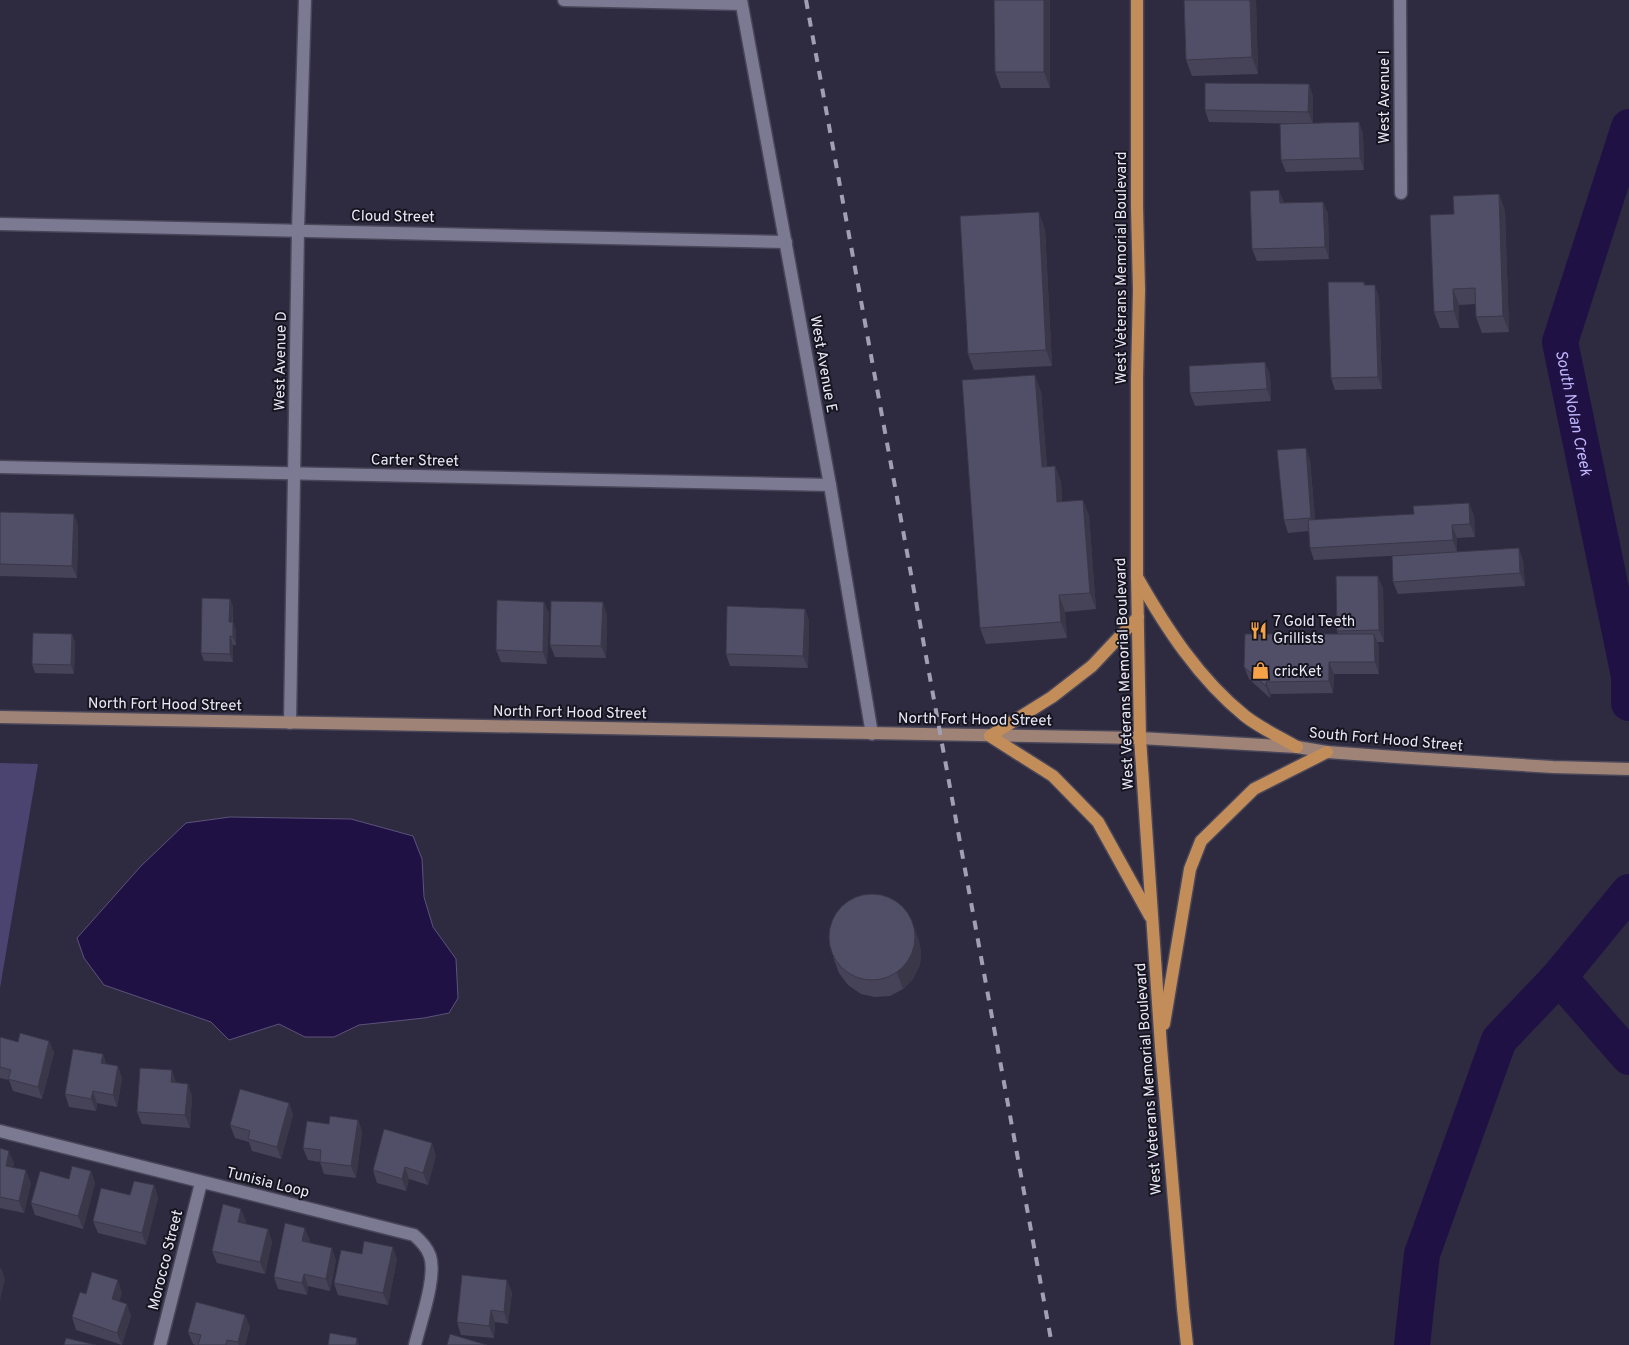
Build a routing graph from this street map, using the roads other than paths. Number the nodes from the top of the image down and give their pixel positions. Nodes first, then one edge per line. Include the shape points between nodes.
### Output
1 (306, 0) edge
2 (564, 0) edge
3 (1137, 0) edge
4 (1400, 0) edge
5 (741, 2) edge
6 (1401, 193) dead end
7 (0, 224) edge
8 (298, 230) junction
9 (786, 242) junction
10 (0, 467) edge
11 (295, 474) junction
12 (830, 485) junction
13 (1136, 576) junction
14 (1138, 617) junction
15 (0, 717) edge
16 (290, 723) junction
17 (872, 734) junction
18 (990, 736) junction
19 (1140, 738) junction
20 (1297, 747) junction
21 (1327, 752) junction
22 (1629, 769) edge
23 (1152, 921) junction
24 (1161, 1047) junction
25 (0, 1131) edge
26 (201, 1182) junction
27 (160, 1345) edge
28 (415, 1345) edge
29 (1187, 1345) edge

1 - 8 street, West Avenue D
2 - 5 street
3 - 13 main road, West Veterans Memorial Boulevard via 1139,290
4 - 6 street, West Avenue I
5 - 9 street, West Avenue E
7 - 8 street, Cloud Street
8 - 9 street, Cloud Street
8 - 11 street, West Avenue D
9 - 12 street, West Avenue E
10 - 11 street, Carter Street
11 - 12 street, Carter Street
11 - 16 street, West Avenue D
12 - 17 street, West Avenue E
13 - 14 main road, West Veterans Memorial Boulevard
13 - 20 main road via 1174,638 1210,682 1245,716
14 - 18 main road via 1092,666 1052,697
14 - 19 main road, West Veterans Memorial Boulevard
15 - 16 main road, North Fort Hood Street
16 - 17 main road, North Fort Hood Street
17 - 18 main road, North Fort Hood Street
18 - 19 main road, North Fort Hood Street
18 - 23 main road via 1053,776 1098,822
19 - 20 main road, South Fort Hood Street
19 - 23 main road, West Veterans Memorial Boulevard
20 - 21 main road, South Fort Hood Street
21 - 22 main road, South Fort Hood Street
21 - 24 main road via 1254,788 1201,841 1190,869
23 - 24 main road, West Veterans Memorial Boulevard
24 - 29 main road, West Veterans Memorial Boulevard
25 - 26 street, Tunisia Loop
26 - 27 street, Morocco Street
26 - 28 street, Tunisia Loop via 414,1235 430,1256 433,1272

